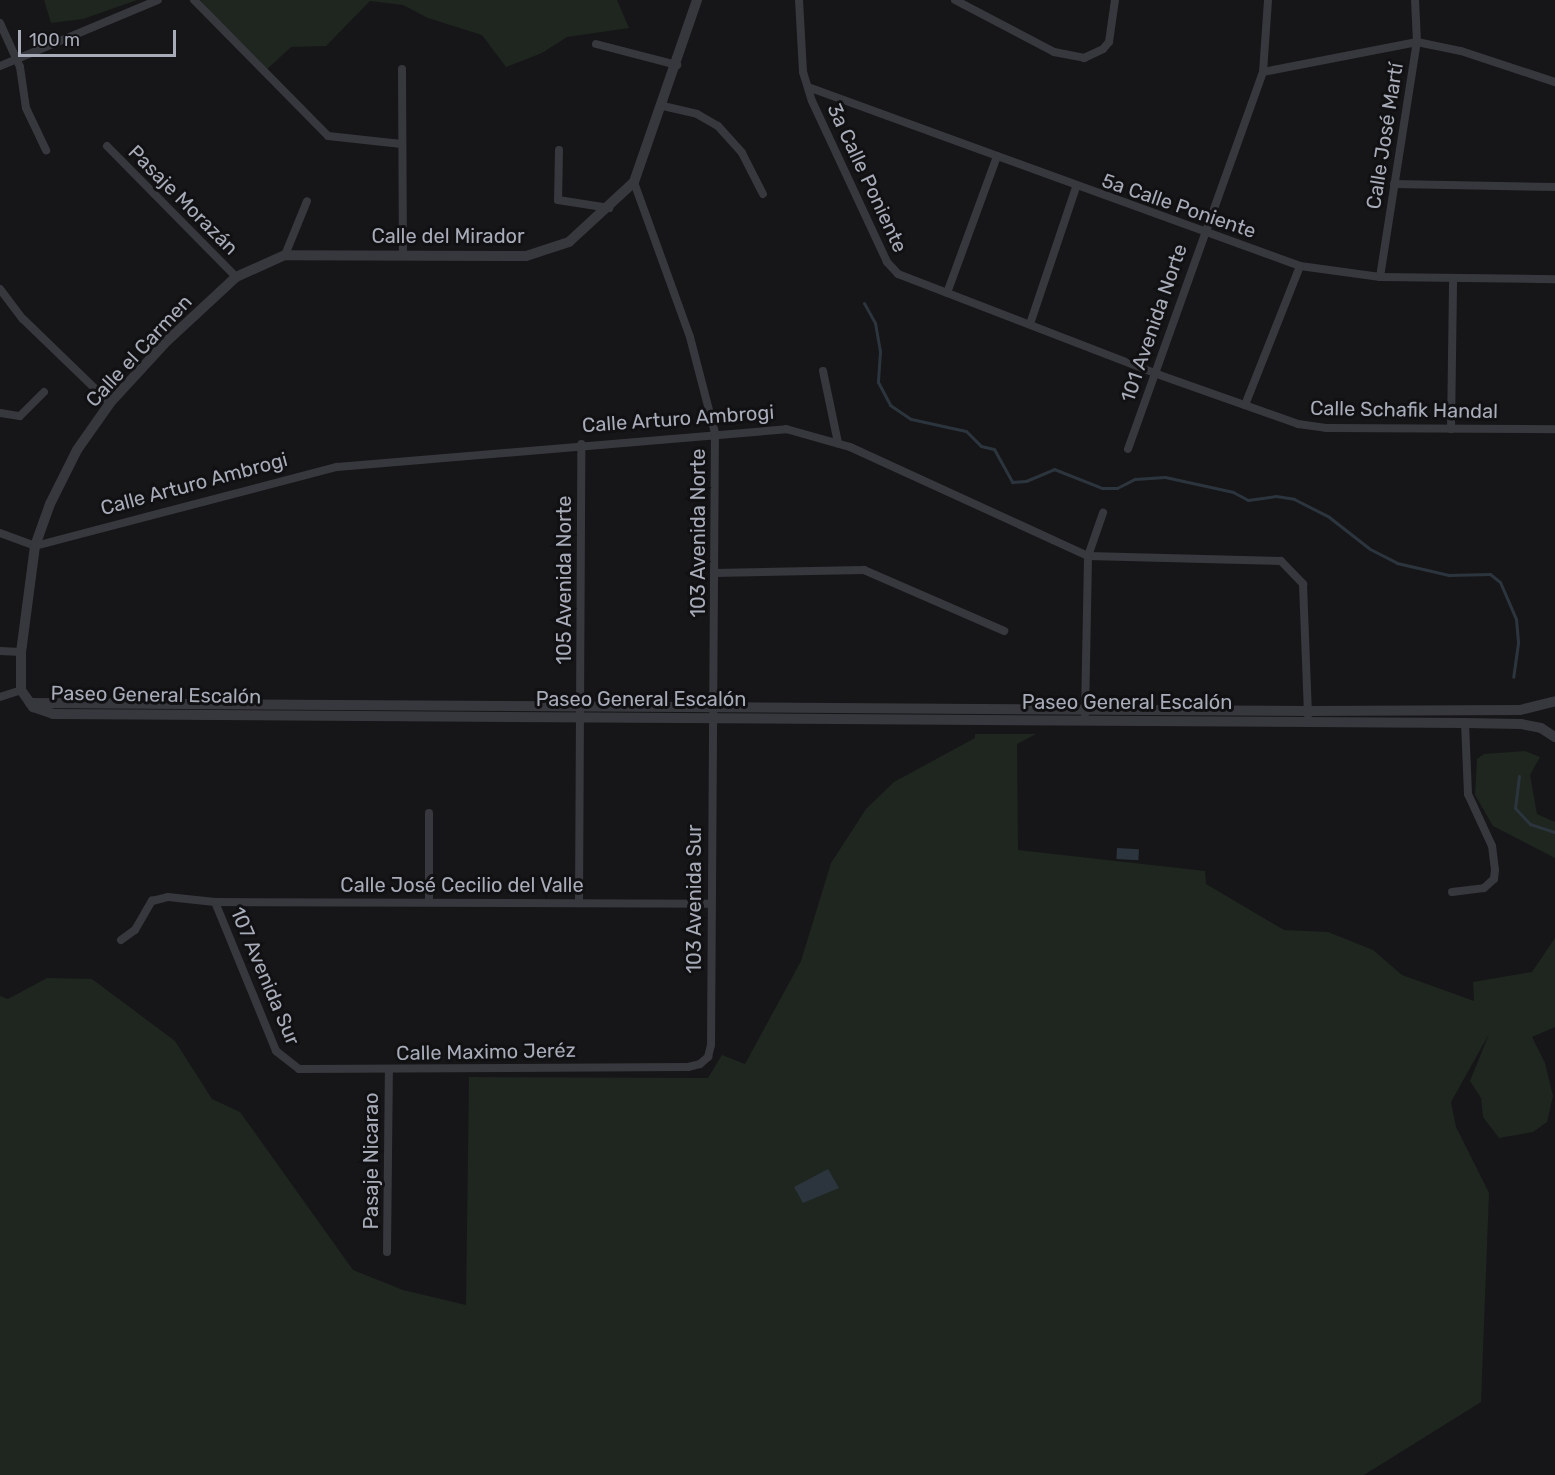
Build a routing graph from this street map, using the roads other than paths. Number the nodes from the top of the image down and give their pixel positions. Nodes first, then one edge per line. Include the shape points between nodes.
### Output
1 (158, 0) edge
2 (194, 0) edge
3 (697, 0) edge
4 (798, 0) edge
5 (955, 0) edge
6 (1115, 0) edge
7 (1268, 0) edge
8 (1415, 0) edge
9 (0, 23) edge
10 (1416, 42) junction
11 (596, 44) dead end
12 (17, 61) junction
13 (677, 65) junction
14 (0, 66) edge
15 (402, 69) dead end
16 (1263, 72) junction
17 (1555, 82) edge
18 (808, 87) junction
19 (663, 106) junction
20 (402, 144) junction
21 (107, 146) dead end
22 (46, 150) dead end
23 (559, 150) dead end
24 (997, 156) junction
25 (634, 182) junction
26 (1394, 184) junction
27 (1555, 186) edge
28 (1076, 187) junction
29 (763, 194) dead end
30 (307, 201) dead end
31 (609, 208) junction
32 (1204, 233) junction
33 (403, 254) junction
34 (285, 255) junction
35 (261, 263) joint
36 (1300, 266) junction
37 (236, 277) junction
38 (1380, 277) junction
39 (1453, 278) junction
40 (1555, 279) edge
41 (0, 289) edge
42 (947, 293) junction
43 (1030, 324) junction
44 (823, 371) dead end
45 (1154, 373) junction
46 (44, 392) dead end
47 (110, 402) junction
48 (1245, 405) junction
49 (0, 413) edge
50 (1451, 429) junction
51 (1555, 429) edge
52 (715, 433) junction
53 (838, 443) junction
54 (581, 444) junction
55 (1128, 449) dead end
56 (1103, 513) dead end
57 (0, 533) edge
58 (35, 546) junction
59 (1088, 556) junction
60 (714, 573) junction
61 (1004, 631) dead end
62 (0, 651) edge
63 (21, 652) junction
64 (21, 690) junction
65 (0, 697) edge
66 (1555, 700) edge
67 (580, 712) junction
68 (714, 713) junction
69 (1085, 715) junction
70 (1308, 716) junction
71 (1465, 723) junction
72 (1555, 737) edge
73 (429, 813) dead end
74 (1452, 892) dead end
75 (429, 901) junction
76 (215, 902) junction
77 (579, 902) junction
78 (709, 904) junction
79 (121, 940) dead end
80 (286, 1062) joint
81 (688, 1066) joint
82 (389, 1069) junction
83 (387, 1252) dead end

1 - 12 street
2 - 20 street via 328,136
3 - 13 street, Calle del Mirador
4 - 18 street, 3a Calle Poniente
5 - 6 street via 1054,52 1084,58 1109,42
7 - 16 street, 101 Avenida Norte
8 - 10 street, Calle José Martí
9 - 12 street
10 - 16 street
10 - 17 street via 1461,51
10 - 26 street, Calle José Martí
11 - 13 street
12 - 14 street
12 - 22 street via 26,108
13 - 19 street, Calle del Mirador
15 - 20 street
16 - 32 street, 101 Avenida Norte
18 - 24 street, 5a Calle Poniente
18 - 42 street, 3a Calle Poniente via 886,262 913,282
19 - 25 street, Calle del Mirador
19 - 29 street via 697,114 718,126 742,153
20 - 33 street
21 - 37 street, Pasaje Morazán
23 - 31 street via 558,200
24 - 28 street, 5a Calle Poniente
24 - 42 street
25 - 31 street, Calle del Mirador
25 - 52 street, 103 Avenida Norte via 690,337
26 - 27 street
26 - 38 street, Calle José Martí
28 - 32 street, 5a Calle Poniente
28 - 43 street
30 - 34 street
31 - 33 street, Calle del Mirador via 569,242 542,253
32 - 36 street, 5a Calle Poniente
32 - 45 street, 101 Avenida Norte
33 - 34 street, Calle del Mirador
34 - 35 street, Calle del Mirador
35 - 37 street, Calle el Carmen
36 - 38 street, 5a Calle Poniente
36 - 48 street
37 - 47 street, Calle el Carmen via 164,344
38 - 39 street, 5a Calle Poniente
39 - 40 street, 5a Calle Poniente
39 - 50 street
41 - 47 street via 23,319
42 - 43 street, 3a Calle Poniente
43 - 45 street, 3a Calle Poniente
44 - 53 street
45 - 48 street, Calle Schafik Handal
45 - 55 street, 101 Avenida Norte
46 - 49 street via 20,416
47 - 58 street, Calle el Carmen via 77,450 50,504
48 - 50 street, Calle Schafik Handal via 1317,427
50 - 51 street, Calle Schafik Handal
52 - 53 street, Calle Arturo Ambrogi via 786,429
52 - 54 street, Calle Arturo Ambrogi
52 - 60 street, 103 Avenida Norte
53 - 59 street, Calle Arturo Ambrogi
54 - 58 street, Calle Arturo Ambrogi via 313,471
54 - 67 street, 105 Avenida Norte
56 - 59 street
57 - 58 street
58 - 63 street
59 - 69 street
59 - 70 street, Calle Arturo Ambrogi via 1160,561 1269,559 1292,569 1304,584 1307,603
60 - 61 street via 864,570
60 - 68 street, 103 Avenida Norte
62 - 63 street
63 - 64 street
64 - 65 street
64 - 67 street, Paseo General Escalón via 30,703 53,714
66 - 70 street, Paseo General Escalón via 1520,710
67 - 68 street, Paseo General Escalón
67 - 77 street, 105 Avenida Norte
68 - 69 street, Paseo General Escalón
68 - 78 street, 103 Avenida Sur
69 - 70 street, Paseo General Escalón
70 - 71 street, Paseo General Escalón
71 - 72 street, Paseo General Escalón via 1521,724 1541,728
71 - 74 street via 1468,794 1492,846 1495,870 1494,879 1484,888
73 - 75 street
75 - 76 street, Calle José Cecilio del Valle
75 - 77 street, Calle José Cecilio del Valle
76 - 79 street, Calle José Cecilio del Valle via 168,897 156,900 135,930
76 - 80 street, 107 Avenida Sur via 276,1051
77 - 78 street, Calle José Cecilio del Valle
78 - 81 street, 103 Avenida Sur via 711,1045 704,1062
80 - 82 street, Calle Maximo Jeréz via 304,1070
81 - 82 street, Calle Maximo Jeréz
82 - 83 street, Pasaje Nicarao

